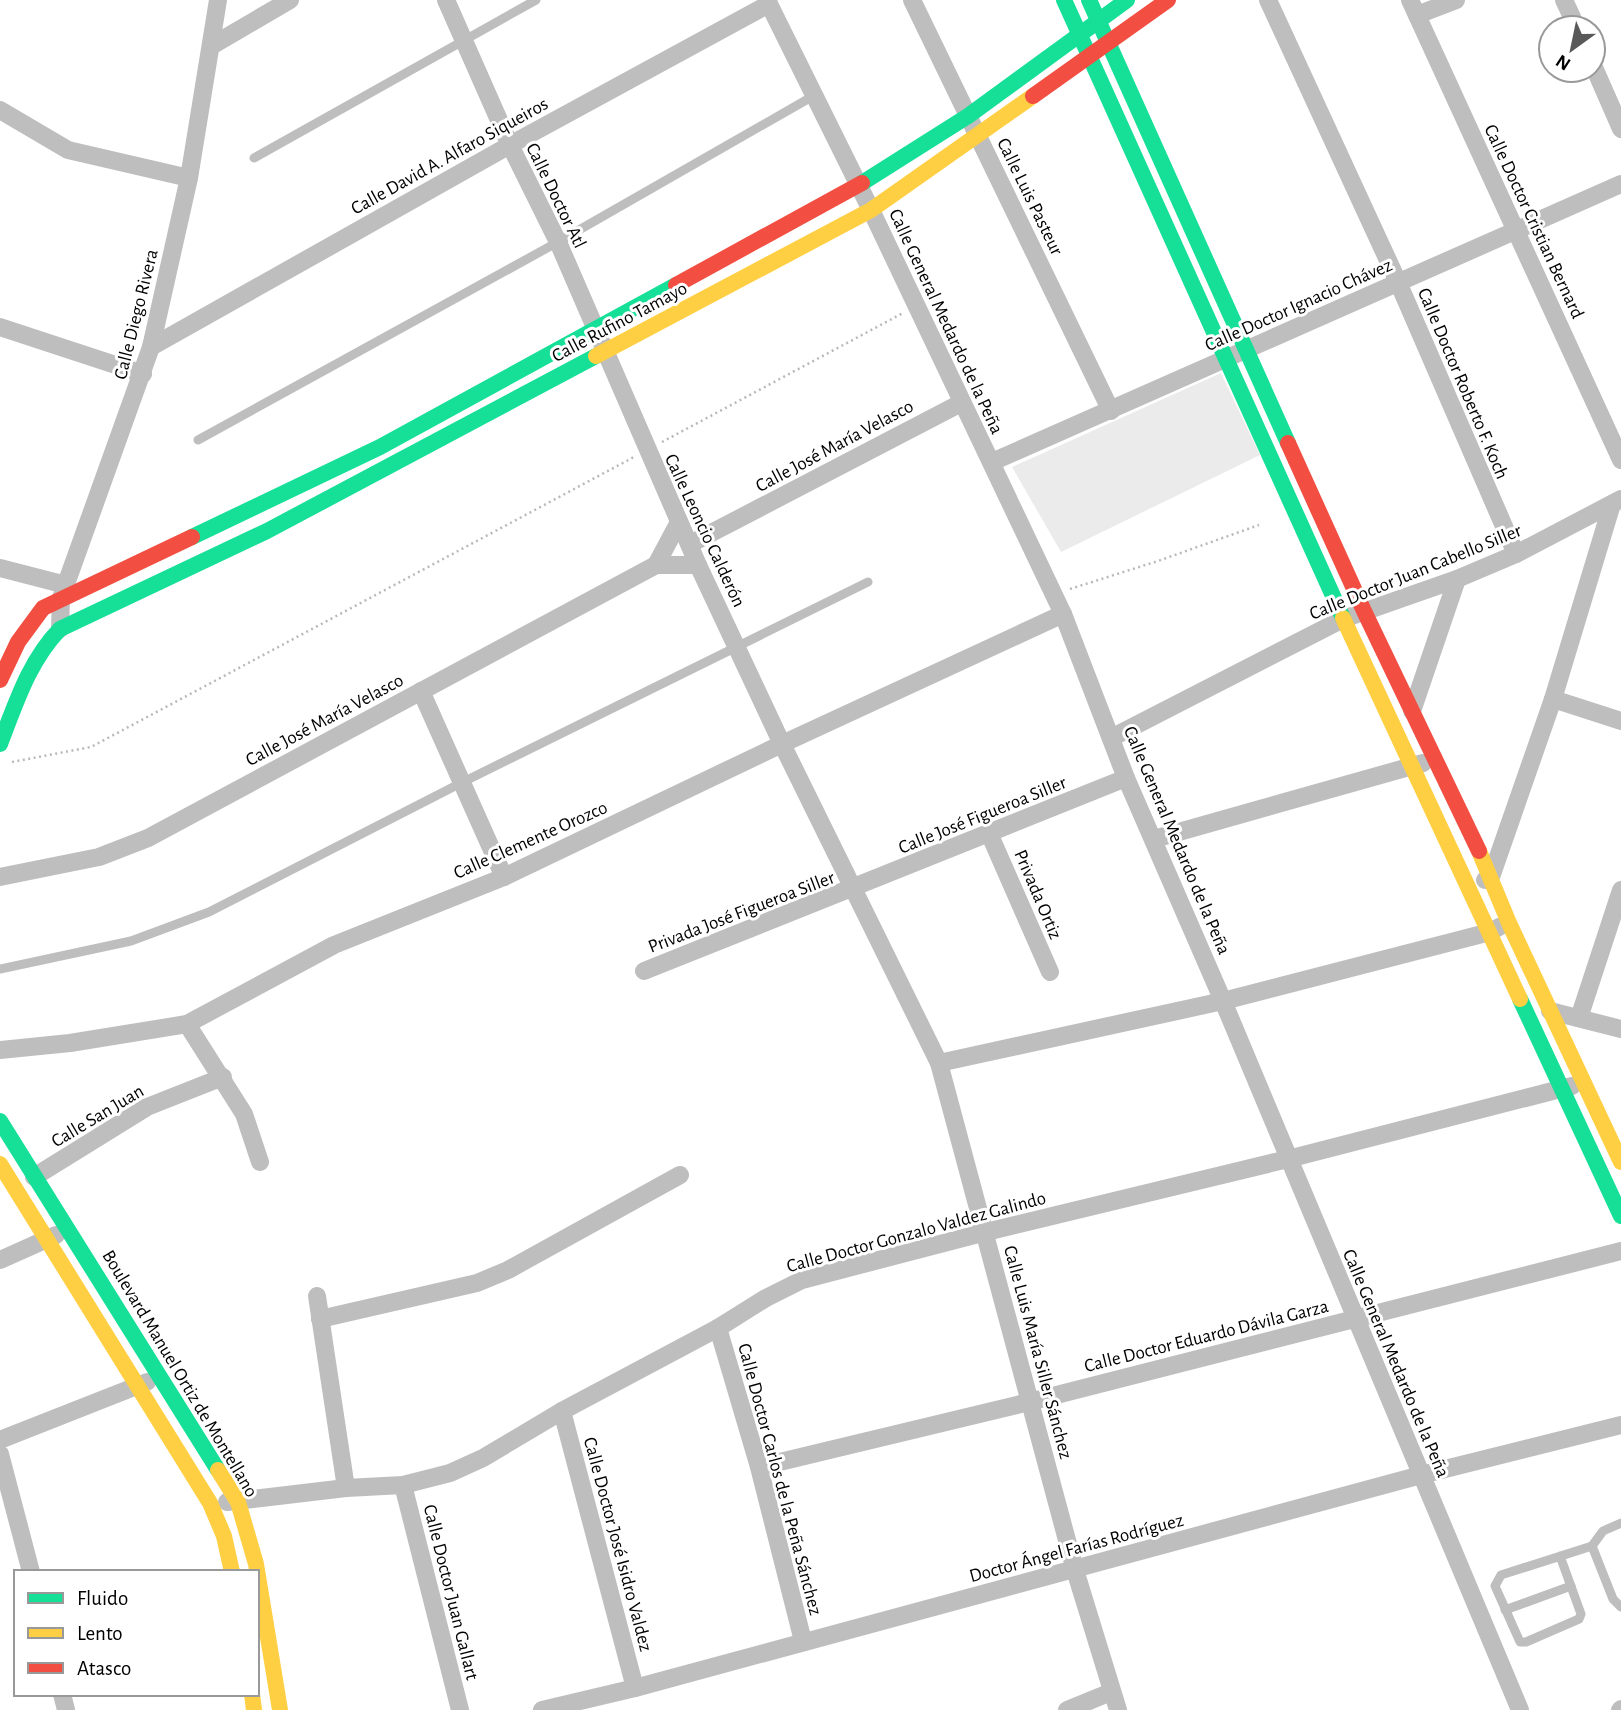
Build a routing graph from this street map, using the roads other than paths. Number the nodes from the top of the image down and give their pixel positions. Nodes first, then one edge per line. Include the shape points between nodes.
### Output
1 (218, 0) edge
2 (290, 0) edge
3 (446, 0) edge
4 (536, 0) edge
5 (912, 0) edge
6 (1065, 0) edge
7 (1089, 0) edge
8 (1127, 0) edge
9 (1168, 0) edge
10 (1268, 0) edge
11 (1456, 0) edge
12 (768, 2) edge
13 (1414, 8) edge
14 (1098, 20) junction
15 (1080, 33) junction
16 (465, 40) junction
17 (1109, 42) junction
18 (213, 45) junction
19 (1090, 55) junction
20 (1601, 84) edge
21 (815, 95) junction
22 (0, 110) edge
23 (968, 116) junction
24 (1621, 129) edge
25 (979, 135) junction
26 (510, 145) junction
27 (254, 158) dead end
28 (189, 178) junction
29 (1621, 184) edge
30 (859, 185) junction
31 (871, 210) junction
32 (1516, 230) junction
33 (558, 242) junction
34 (1398, 282) junction
35 (0, 327) edge
36 (595, 331) junction
37 (151, 346) junction
38 (1248, 348) junction
39 (604, 353) junction
40 (1226, 358) junction
41 (144, 374) junction
42 (961, 403) junction
43 (1111, 411) junction
44 (198, 440) dead end
45 (1621, 460) edge
46 (992, 462) junction
47 (1616, 501) edge
48 (679, 522) junction
49 (690, 544) junction
50 (1516, 554) junction
51 (656, 565) junction
52 (698, 565) junction
53 (0, 568) edge
54 (1457, 579) junction
55 (868, 582) dead end
56 (64, 591) junction
57 (1364, 611) junction
58 (1063, 614) junction
59 (1343, 619) junction
60 (60, 629) junction
61 (736, 645) junction
62 (0, 680) edge
63 (421, 691) junction
64 (1553, 699) junction
65 (1412, 711) junction
66 (1621, 721) edge
67 (1111, 738) junction
68 (0, 744) edge
69 (782, 744) junction
70 (1433, 759) junction
71 (1412, 768) junction
72 (1126, 778) junction
73 (461, 783) junction
74 (989, 833) junction
75 (1154, 839) junction
76 (0, 877) edge
77 (504, 877) junction
78 (1491, 877) junction
79 (1468, 887) junction
80 (854, 889) junction
81 (1621, 890) edge
82 (1509, 923) junction
83 (1490, 932) junction
84 (0, 969) edge
85 (644, 971) dead end
86 (1050, 972) dead end
87 (1223, 1001) junction
88 (1550, 1011) junction
89 (1579, 1018) junction
90 (187, 1024) junction
91 (1621, 1029) edge
92 (0, 1050) edge
93 (939, 1063) junction
94 (223, 1077) junction
95 (1584, 1082) junction
96 (1562, 1089) junction
97 (0, 1121) edge
98 (1288, 1159) junction
99 (260, 1162) dead end
100 (1621, 1162) edge
101 (0, 1164) edge
102 (680, 1175) dead end
103 (34, 1177) junction
104 (1621, 1216) edge
105 (69, 1229) junction
106 (986, 1232) junction
107 (47, 1239) junction
108 (1621, 1251) edge
109 (0, 1260) edge
110 (317, 1296) dead end
111 (320, 1319) junction
112 (1356, 1320) junction
113 (718, 1328) junction
114 (161, 1375) junction
115 (138, 1387) junction
116 (1029, 1402) junction
117 (562, 1411) junction
118 (1621, 1425) edge
119 (0, 1440) edge
120 (0, 1454) edge
121 (759, 1467) junction
122 (1421, 1475) junction
123 (403, 1485) junction
124 (346, 1488) junction
125 (238, 1502) junction
126 (210, 1503) junction
127 (1621, 1523) edge
128 (1592, 1546) junction
129 (1560, 1556) junction
130 (29, 1570) edge
131 (232, 1570) edge
132 (257, 1570) edge
133 (1075, 1570) junction
134 (259, 1581) edge
135 (1571, 1586) junction
136 (1621, 1606) edge
137 (1505, 1610) junction
138 (803, 1641) junction
139 (635, 1688) junction
140 (1111, 1692) junction
141 (280, 1710) edge
142 (460, 1710) edge
143 (542, 1710) edge
144 (1067, 1710) edge
145 (1118, 1710) edge
146 (1520, 1710) edge

1 - 18 street, Calle Diego Rivera
2 - 18 street
3 - 16 street, Calle Doctor Atl
4 - 16 lane
5 - 23 street, Calle Luis Pasteur
6 - 15 street
7 - 14 street
8 - 14 street, Calle Rufino Tamayo
9 - 17 street, Calle Rufino Tamayo
10 - 34 street, Calle Doctor Roberto F. Koch
11 - 13 street
12 - 21 street, Calle General Medardo de la Peña
12 - 26 street, Calle David A. Alfaro Siqueiros
13 - 32 street, Calle Doctor Cristian Bernard
14 - 15 street, Calle Rufino Tamayo
14 - 17 street
15 - 19 street
15 - 23 street, Calle Rufino Tamayo
16 - 26 street, Calle Doctor Atl
16 - 27 lane
17 - 19 street, Calle Rufino Tamayo
17 - 38 street
18 - 28 street, Calle Diego Rivera
19 - 25 street, Calle Rufino Tamayo
19 - 40 street
20 - 24 street
21 - 30 street, Calle General Medardo de la Peña
21 - 33 lane
22 - 28 street via 68,150
23 - 25 street, Calle Luis Pasteur
23 - 30 street, Calle Rufino Tamayo
25 - 31 street, Calle Rufino Tamayo
25 - 43 street, Calle Luis Pasteur
26 - 33 street, Calle Doctor Atl
26 - 37 street, Calle David A. Alfaro Siqueiros
28 - 37 street, Calle Diego Rivera
29 - 32 street, Calle Doctor Ignacio Chávez
30 - 31 street, Calle General Medardo de la Peña
30 - 36 street, Calle Rufino Tamayo
31 - 39 street, Calle Rufino Tamayo
31 - 42 street, Calle General Medardo de la Peña
32 - 34 street, Calle Doctor Ignacio Chávez
32 - 45 street, Calle Doctor Cristian Bernard
33 - 36 street, Calle Doctor Atl
33 - 44 lane
34 - 38 street, Calle Doctor Ignacio Chávez
34 - 50 street, Calle Doctor Roberto F. Koch
35 - 41 street
36 - 39 street, Calle Leoncio Calderón
36 - 56 street, Calle Rufino Tamayo via 380,447
37 - 41 street, Calle Diego Rivera
38 - 40 street, Calle Doctor Ignacio Chávez
38 - 57 street
39 - 48 street, Calle Leoncio Calderón
39 - 60 street, Calle Rufino Tamayo via 267,531
40 - 43 street, Calle Doctor Ignacio Chávez
40 - 59 street
41 - 56 street, Calle Diego Rivera
42 - 46 street, Calle General Medardo de la Peña
42 - 49 street, Calle José María Velasco
43 - 46 street, Calle Doctor Ignacio Chávez
46 - 58 street, Calle General Medardo de la Peña
47 - 50 street, Calle Doctor Juan Cabello Siller
47 - 64 street
48 - 49 street, Calle Leoncio Calderón
48 - 51 street
49 - 52 street, Calle Leoncio Calderón
50 - 54 street, Calle Doctor Juan Cabello Siller
51 - 52 street, Calle José María Velasco
51 - 63 street, Calle José María Velasco
52 - 61 street, Calle Leoncio Calderón
53 - 56 street
54 - 57 street, Calle Doctor Juan Cabello Siller
54 - 65 street
55 - 61 lane
56 - 60 street, Calle Diego Rivera
56 - 62 street, Calle Rufino Tamayo via 29,622
57 - 59 street, Calle Doctor Juan Cabello Siller
57 - 65 street
58 - 67 street, Calle General Medardo de la Peña
58 - 69 street, Calle Clemente Orozco
59 - 67 street, Calle Doctor Juan Cabello Siller
59 - 71 street
60 - 68 street via 38,656
61 - 69 street, Calle Leoncio Calderón
61 - 73 lane
63 - 73 street
63 - 76 street, Calle José María Velasco via 148,838 99,857
64 - 66 street
64 - 78 street
65 - 70 street
67 - 72 street, Calle General Medardo de la Peña
69 - 77 street, Calle Clemente Orozco
69 - 80 street, Calle Luis María Siller Sánchez
70 - 71 street
70 - 78 street
71 - 75 street
71 - 79 street
72 - 74 street, Calle José Figueroa Siller
72 - 75 street, Calle General Medardo de la Peña
73 - 77 street
73 - 84 lane via 167,930
74 - 80 street, Calle José Figueroa Siller
74 - 86 street, Privada Ortiz
75 - 87 street, Calle General Medardo de la Peña
77 - 90 street, Calle Clemente Orozco via 334,945
78 - 79 street
78 - 82 street
79 - 83 street
80 - 85 street, Privada José Figueroa Siller
80 - 93 street, Calle Luis María Siller Sánchez
81 - 89 street
82 - 83 street
82 - 88 street
83 - 87 street
83 - 96 street
87 - 93 street
87 - 98 street, Calle General Medardo de la Peña
88 - 89 street
88 - 95 street
89 - 91 street
90 - 92 street, Calle Clemente Orozco
90 - 94 street
93 - 106 street, Calle Luis María Siller Sánchez
94 - 99 street via 244,1114
94 - 103 street, Calle San Juan via 147,1107
95 - 96 street, Calle Doctor Gonzalo Valdez Galindo
95 - 100 street
96 - 98 street, Calle Doctor Gonzalo Valdez Galindo
96 - 104 street
97 - 103 street, Boulevard Manuel Ortiz de Montellano
98 - 106 street, Calle Doctor Gonzalo Valdez Galindo
98 - 112 street, Calle General Medardo de la Peña
101 - 107 street
102 - 111 street via 477,1283
103 - 105 street, Boulevard Manuel Ortiz de Montellano
105 - 107 street
105 - 114 street, Boulevard Manuel Ortiz de Montellano
106 - 113 street, Calle Doctor Gonzalo Valdez Galindo via 802,1280
106 - 116 street, Calle Luis María Siller Sánchez
107 - 109 street
107 - 115 street
108 - 112 street, Calle Doctor Eduardo Dávila Garza
110 - 111 street
111 - 124 street
112 - 116 street, Calle Doctor Eduardo Dávila Garza
112 - 122 street, Calle General Medardo de la Peña
113 - 117 street, Calle Doctor Gonzalo Valdez Galindo
113 - 121 street, Calle Doctor Carlos de la Peña Sánchez
114 - 115 street
114 - 125 street, Boulevard Manuel Ortiz de Montellano
115 - 119 street
115 - 126 street
116 - 121 street, Calle Doctor Eduardo Dávila Garza
116 - 133 street, Calle Luis María Siller Sánchez
117 - 123 street, Calle Doctor Gonzalo Valdez Galindo via 472,1463
117 - 139 street, Calle Doctor José Isidro Valdez
118 - 122 street, Doctor Ángel Farías Rodríguez
120 - 130 street
121 - 138 street, Calle Doctor Carlos de la Peña Sánchez
122 - 133 street, Doctor Ángel Farías Rodríguez
122 - 146 street, Calle General Medardo de la Peña
123 - 124 street, Calle Doctor Gonzalo Valdez Galindo
123 - 142 street, Calle Doctor Juan Gallart
124 - 125 street, Calle Doctor Gonzalo Valdez Galindo
125 - 126 street, Calle Doctor Gonzalo Valdez Galindo
125 - 132 street, Boulevard Manuel Ortiz de Montellano
126 - 131 street via 221,1523
127 - 128 lane via 1603,1531
128 - 129 lane
128 - 136 lane via 1613,1599
129 - 135 lane
129 - 137 lane via 1497,1578 1495,1586
133 - 138 street, Doctor Ángel Farías Rodríguez
133 - 140 street, Calle Luis María Siller Sánchez
134 - 141 street, Boulevard Manuel Ortiz de Montellano
135 - 137 lane
135 - 137 lane via 1579,1619 1526,1643 1518,1640
138 - 139 street, Doctor Ángel Farías Rodríguez
139 - 143 street, Doctor Ángel Farías Rodríguez
140 - 144 street
140 - 145 street, Calle Luis María Siller Sánchez

